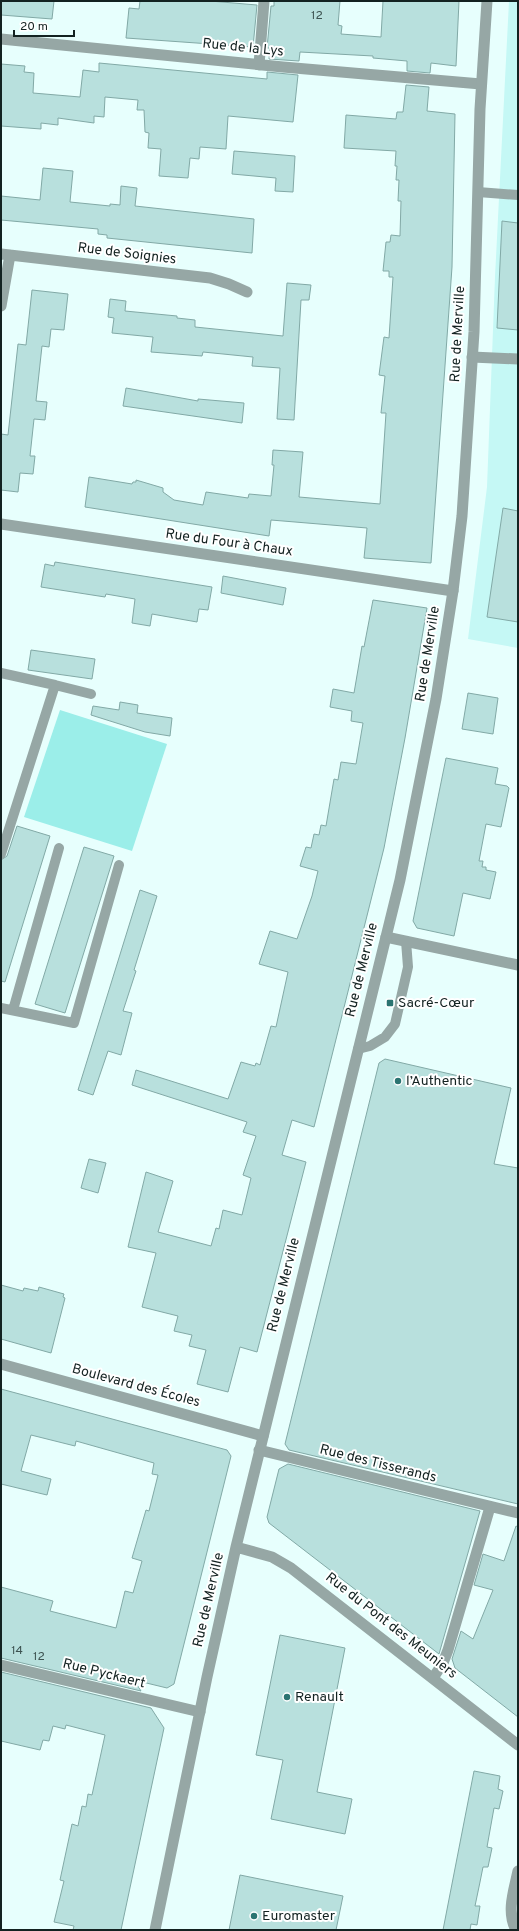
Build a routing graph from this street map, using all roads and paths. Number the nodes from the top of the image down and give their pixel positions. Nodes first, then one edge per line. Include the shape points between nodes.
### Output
1 (264, 1) edge
2 (487, 1) edge
3 (1, 39) edge
4 (259, 65) junction
5 (481, 84) junction
6 (478, 192) junction
7 (518, 195) edge
8 (5, 255) edge
9 (247, 292) dead end
10 (1, 306) edge
11 (472, 357) junction
12 (518, 359) edge
13 (1, 524) edge
14 (453, 591) junction
15 (1, 673) edge
16 (55, 685) junction
17 (92, 694) dead end
18 (59, 848) dead end
19 (1, 854) edge
20 (119, 865) dead end
21 (386, 937) junction
22 (406, 941) junction
23 (518, 965) edge
24 (1, 1008) edge
25 (13, 1010) junction
26 (358, 1049) junction
27 (1, 1364) edge
28 (262, 1436) junction
29 (259, 1450) junction
30 (490, 1507) junction
31 (518, 1513) edge
32 (236, 1547) junction
33 (1, 1664) edge
34 (433, 1678) junction
35 (200, 1712) junction
36 (518, 1745) edge
37 (518, 1871) edge
38 (154, 1930) edge
39 (516, 1930) edge

1 - 4 street
2 - 5 street, Rue de Merville
3 - 4 street, Rue de la Lys
4 - 5 street, Rue de la Lys
5 - 6 street, Rue de Merville
6 - 7 lane
6 - 11 street, Rue de Merville
8 - 9 street, Rue de Soignies via 210,278
8 - 10 street
11 - 12 street
11 - 14 street, Rue de Merville via 462,516
13 - 14 street, Rue du Four à Chaux
14 - 21 street, Rue de Merville via 430,732
15 - 16 lane
16 - 17 lane
16 - 19 lane
18 - 25 lane
20 - 25 lane via 74,1023
21 - 22 street
21 - 26 street, Rue de Merville
22 - 23 street
22 - 26 lane via 408,967 395,1024 385,1037
24 - 25 lane
26 - 28 street, Rue de Merville
27 - 28 street, Boulevard des Écoles
28 - 29 street, Rue de Merville
29 - 30 street, Rue des Tisserands
29 - 32 street, Rue de Merville
30 - 31 street, Rue des Tisserands
30 - 34 street via 448,1650
32 - 34 street, Rue du Pont des Meuniers via 272,1557 291,1568
32 - 35 street, Rue de Merville
33 - 35 street, Rue Pyckaert
34 - 36 street, Rue du Pont des Meuniers
35 - 38 street, Rue de Merville
37 - 39 street via 511,1910

